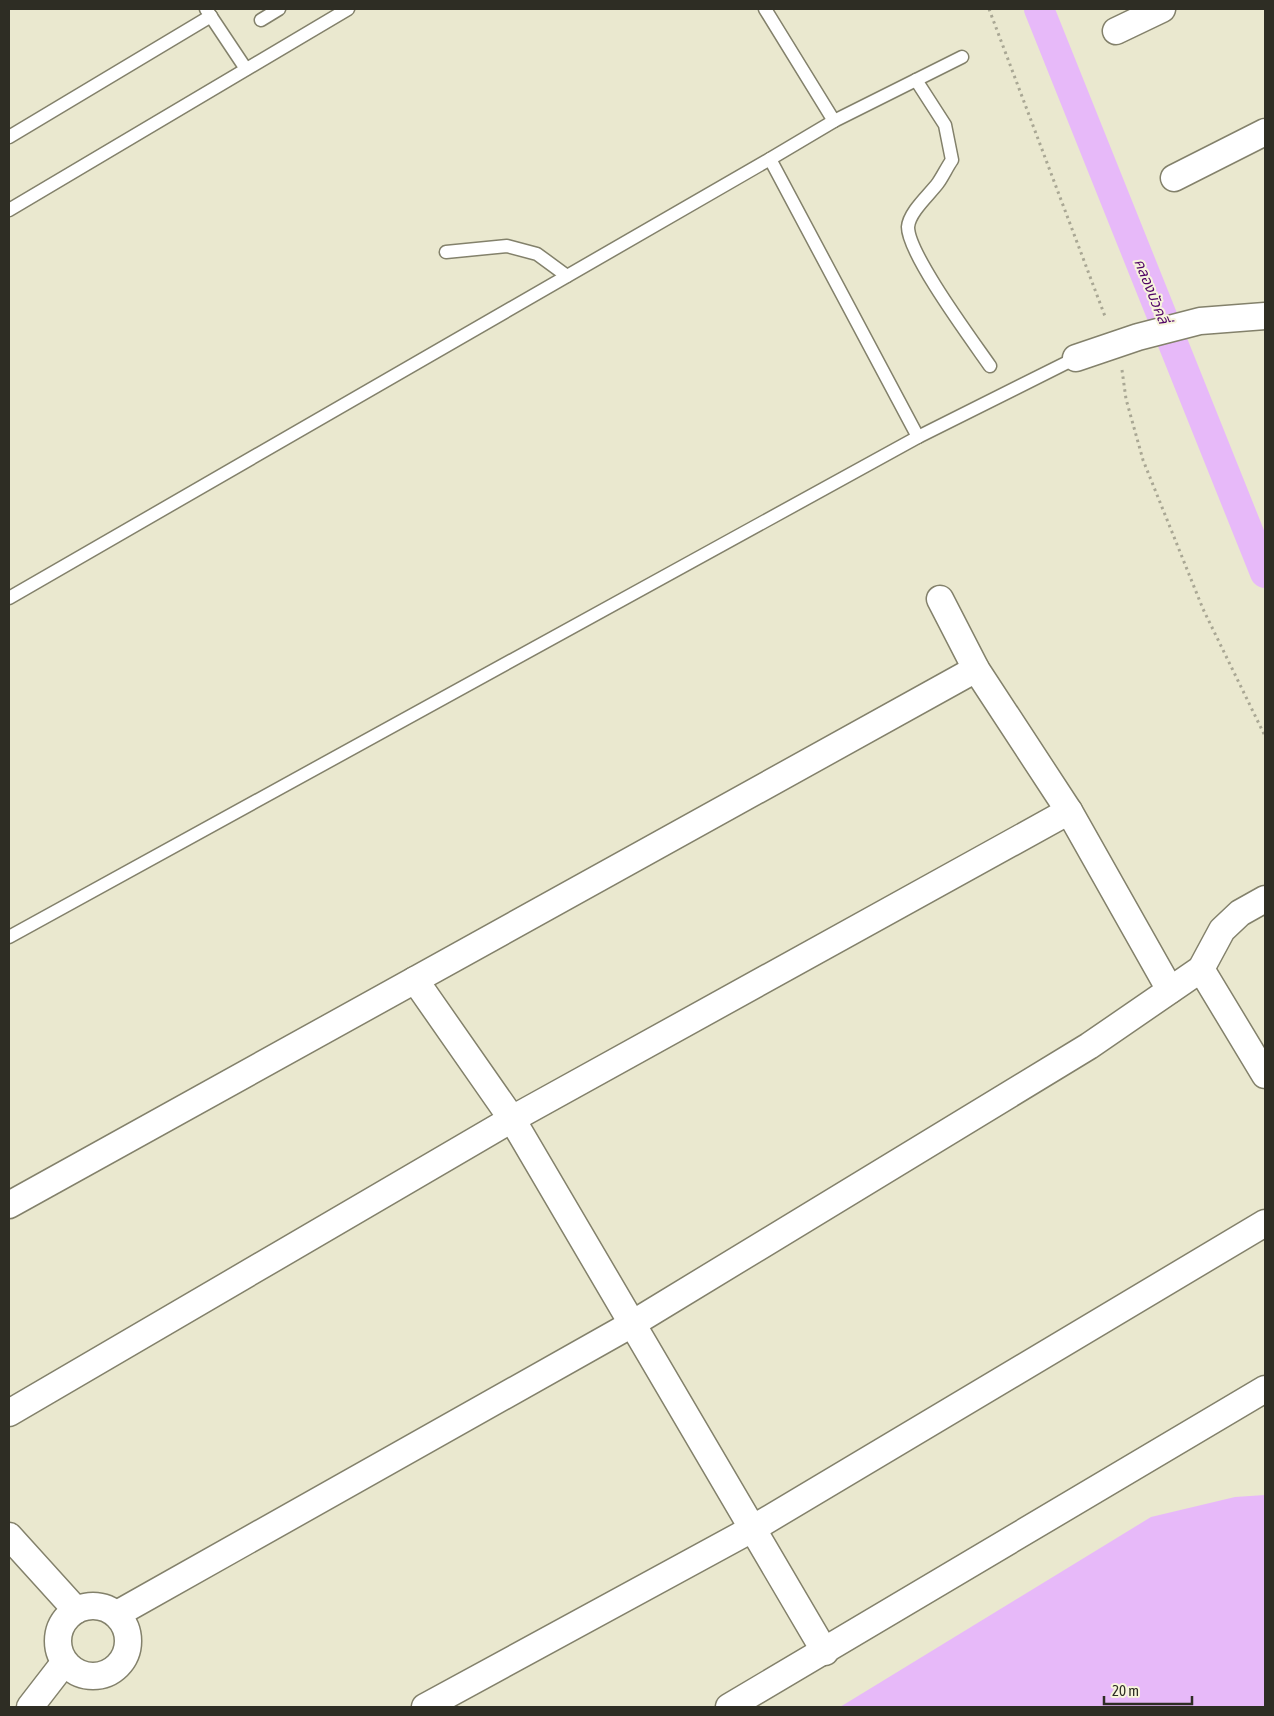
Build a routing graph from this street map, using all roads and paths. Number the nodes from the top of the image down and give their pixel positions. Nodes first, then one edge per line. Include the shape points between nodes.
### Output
1 (280, 9) edge
2 (348, 9) edge
3 (765, 9) edge
4 (989, 9) edge
5 (1162, 9) edge
6 (208, 12) edge
7 (261, 20) dead end
8 (1116, 31) dead end
9 (962, 57) dead end
10 (246, 69) junction
11 (916, 80) junction
12 (834, 121) junction
13 (1265, 132) edge
14 (9, 137) edge
15 (770, 159) junction
16 (1174, 178) dead end
17 (9, 210) edge
18 (446, 252) dead end
19 (567, 276) junction
20 (1265, 316) edge
21 (1108, 323) dead end
22 (1076, 358) joint
23 (990, 366) dead end
24 (1122, 370) dead end
25 (918, 437) junction
26 (9, 598) edge
27 (940, 600) dead end
28 (976, 669) junction
29 (1265, 736) edge
30 (1069, 811) junction
31 (1265, 900) edge
32 (9, 937) edge
33 (1200, 970) junction
34 (415, 980) junction
35 (1170, 990) junction
36 (1265, 1075) edge
37 (512, 1119) junction
38 (9, 1205) edge
39 (1265, 1223) edge
40 (632, 1324) junction
41 (1265, 1389) edge
42 (9, 1414) edge
43 (752, 1529) junction
44 (9, 1536) edge
45 (76, 1610) junction
46 (116, 1614) junction
47 (825, 1652) junction
48 (64, 1663) junction
49 (30, 1707) edge
50 (425, 1707) edge
51 (729, 1707) edge

1 - 7 lane
2 - 10 lane
3 - 12 lane
4 - 21 path
5 - 8 street
6 - 10 lane
6 - 14 lane
9 - 11 lane
10 - 17 lane
11 - 12 lane
11 - 23 lane via 945,125 952,160 916,208 908,226 914,248 934,284
12 - 15 lane
13 - 16 street
15 - 19 lane
15 - 25 lane
18 - 19 lane via 507,246 537,254
19 - 26 lane
20 - 22 street via 1200,322 1138,337
22 - 25 lane
24 - 29 path via 1126,399 1143,460 1203,609
25 - 32 lane
27 - 28 street
28 - 30 street
28 - 34 street
30 - 35 street
30 - 37 street
31 - 33 street via 1240,912 1222,930
33 - 35 street
33 - 36 street
34 - 37 street
34 - 38 street
35 - 40 street via 1081,1051
37 - 40 street
37 - 42 street
39 - 43 street
40 - 43 street
40 - 46 street
41 - 47 street
43 - 47 street
43 - 50 street
44 - 45 street
45 - 46 street via 97,1606
45 - 48 street via 64,1620 58,1634 58,1649
46 - 48 street via 125,1626 128,1640 126,1655 117,1667 104,1675 90,1676 76,1672
47 - 51 street
48 - 49 street

